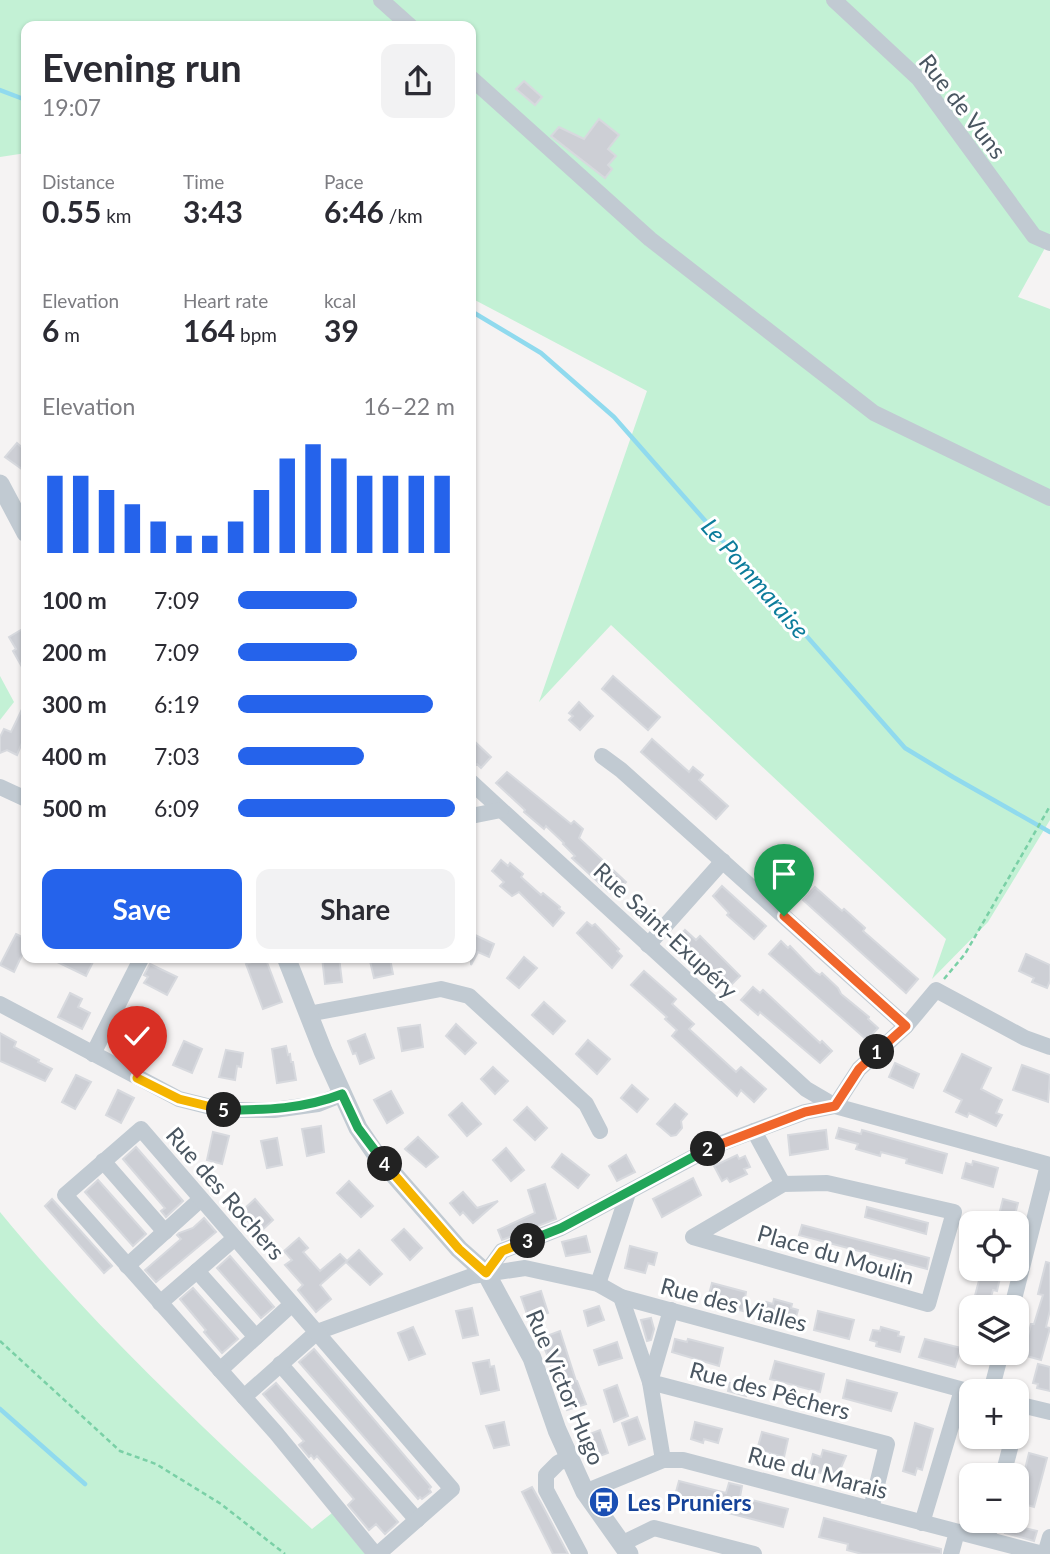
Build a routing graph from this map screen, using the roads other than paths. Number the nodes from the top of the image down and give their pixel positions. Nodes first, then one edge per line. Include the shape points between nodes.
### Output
1 (381, 0) edge
2 (834, 0) edge
3 (404, 21) edge
4 (476, 82) edge
5 (1050, 243) edge
6 (0, 484) edge
7 (1050, 498) edge
8 (21, 519) edge
9 (602, 756) dead end
10 (0, 787) edge
11 (476, 787) edge
12 (21, 797) edge
13 (501, 810) junction
14 (476, 815) edge
15 (723, 861) junction
16 (649, 945) junction
17 (139, 963) edge
18 (288, 963) edge
19 (0, 1004) edge
20 (308, 1014) junction
21 (906, 1026) junction
22 (1050, 1047) edge
23 (93, 1054) junction
24 (342, 1094) junction
25 (835, 1106) junction
26 (754, 1130) junction
27 (600, 1131) dead end
28 (103, 1161) junction
29 (1049, 1165) edge
30 (783, 1184) junction
31 (628, 1193) junction
32 (201, 1199) junction
33 (165, 1232) junction
34 (235, 1238) junction
35 (127, 1266) junction
36 (197, 1271) junction
37 (486, 1273) junction
38 (598, 1284) junction
39 (1016, 1295) edge
40 (621, 1297) junction
41 (160, 1303) junction
42 (292, 1304) junction
43 (671, 1310) junction
44 (317, 1332) junction
45 (256, 1337) junction
46 (280, 1364) junction
47 (220, 1370) junction
48 (650, 1382) junction
49 (959, 1389) edge
50 (244, 1397) junction
51 (1029, 1407) edge
52 (1050, 1412) edge
53 (959, 1414) edge
54 (569, 1457) junction
55 (663, 1460) junction
56 (585, 1492) junction
57 (871, 1509) junction
58 (416, 1520) junction
59 (922, 1523) junction
60 (957, 1532) junction
61 (989, 1533) edge
62 (1050, 1537) edge
63 (987, 1539) junction
64 (625, 1549) edge
65 (377, 1554) edge
66 (580, 1554) edge
67 (754, 1554) edge
68 (951, 1554) edge
69 (1044, 1554) edge

1 - 3 street
2 - 5 street, Rue de Vuns via 919,79 1034,236
4 - 7 street via 650,239 874,413
6 - 8 street
9 - 15 street
10 - 12 street
11 - 13 street, Rue Saint-Exupéry
13 - 14 street
13 - 16 street, Rue Saint-Exupéry
15 - 16 street
15 - 21 street
16 - 25 street, Rue Saint-Exupéry via 806,1089
17 - 23 street
18 - 20 street, Rue Victor Hugo
19 - 23 street
20 - 24 street, Rue Victor Hugo
20 - 27 street via 441,989 469,996 586,1104
21 - 22 street via 936,990
21 - 25 street via 859,1069
23 - 24 street via 179,1099 223,1110 274,1110 318,1104
24 - 37 street, Rue Victor Hugo via 375,1153 459,1249
25 - 26 street
25 - 29 street
26 - 30 street
26 - 31 street via 714,1146
28 - 32 street, Rue des Rochers via 141,1129
28 - 33 street
28 - 35 street, Rue des Rochers via 65,1195
29 - 39 street
30 - 30 street, Place du Moulin via 827,1184 954,1212 928,1304 693,1237
31 - 37 street via 561,1228 502,1251
31 - 38 street
32 - 33 street
32 - 34 street, Rue des Rochers
33 - 35 street
34 - 36 street
34 - 42 street, Rue des Rochers
35 - 41 street, Rue des Rochers
36 - 41 street
36 - 45 street
37 - 38 street, Rue des Vialles via 525,1268
37 - 44 street, Rue des Vialles
37 - 54 street, Rue Victor Hugo via 532,1358
38 - 40 street, Rue des Vialles
40 - 43 street, Rue des Vialles
40 - 48 street
41 - 47 street, Rue des Rochers
42 - 44 street, Rue des Rochers
42 - 45 street
43 - 48 street
43 - 49 street, Rue des Vialles
44 - 46 street
44 - 58 street, Rue des Rochers via 452,1489
45 - 47 street
46 - 50 street
46 - 58 street
47 - 50 street, Rue des Rochers
48 - 55 street
48 - 57 street, Rue des Pêchers via 887,1444
50 - 65 street, Rue des Rochers
51 - 52 street
53 - 59 street
54 - 56 street, Rue Victor Hugo
54 - 66 street via 546,1475 546,1490
55 - 56 street, Rue du Marais
55 - 57 street, Rue du Marais via 683,1460
56 - 64 street, Rue Victor Hugo
57 - 59 street, Rue du Marais
58 - 65 street, Rue des Rochers
59 - 60 street, Rue du Marais
60 - 63 street, Rue du Marais
60 - 68 street
61 - 63 street
62 - 69 street
63 - 69 street, Rue du Marais
64 - 67 street via 654,1528

